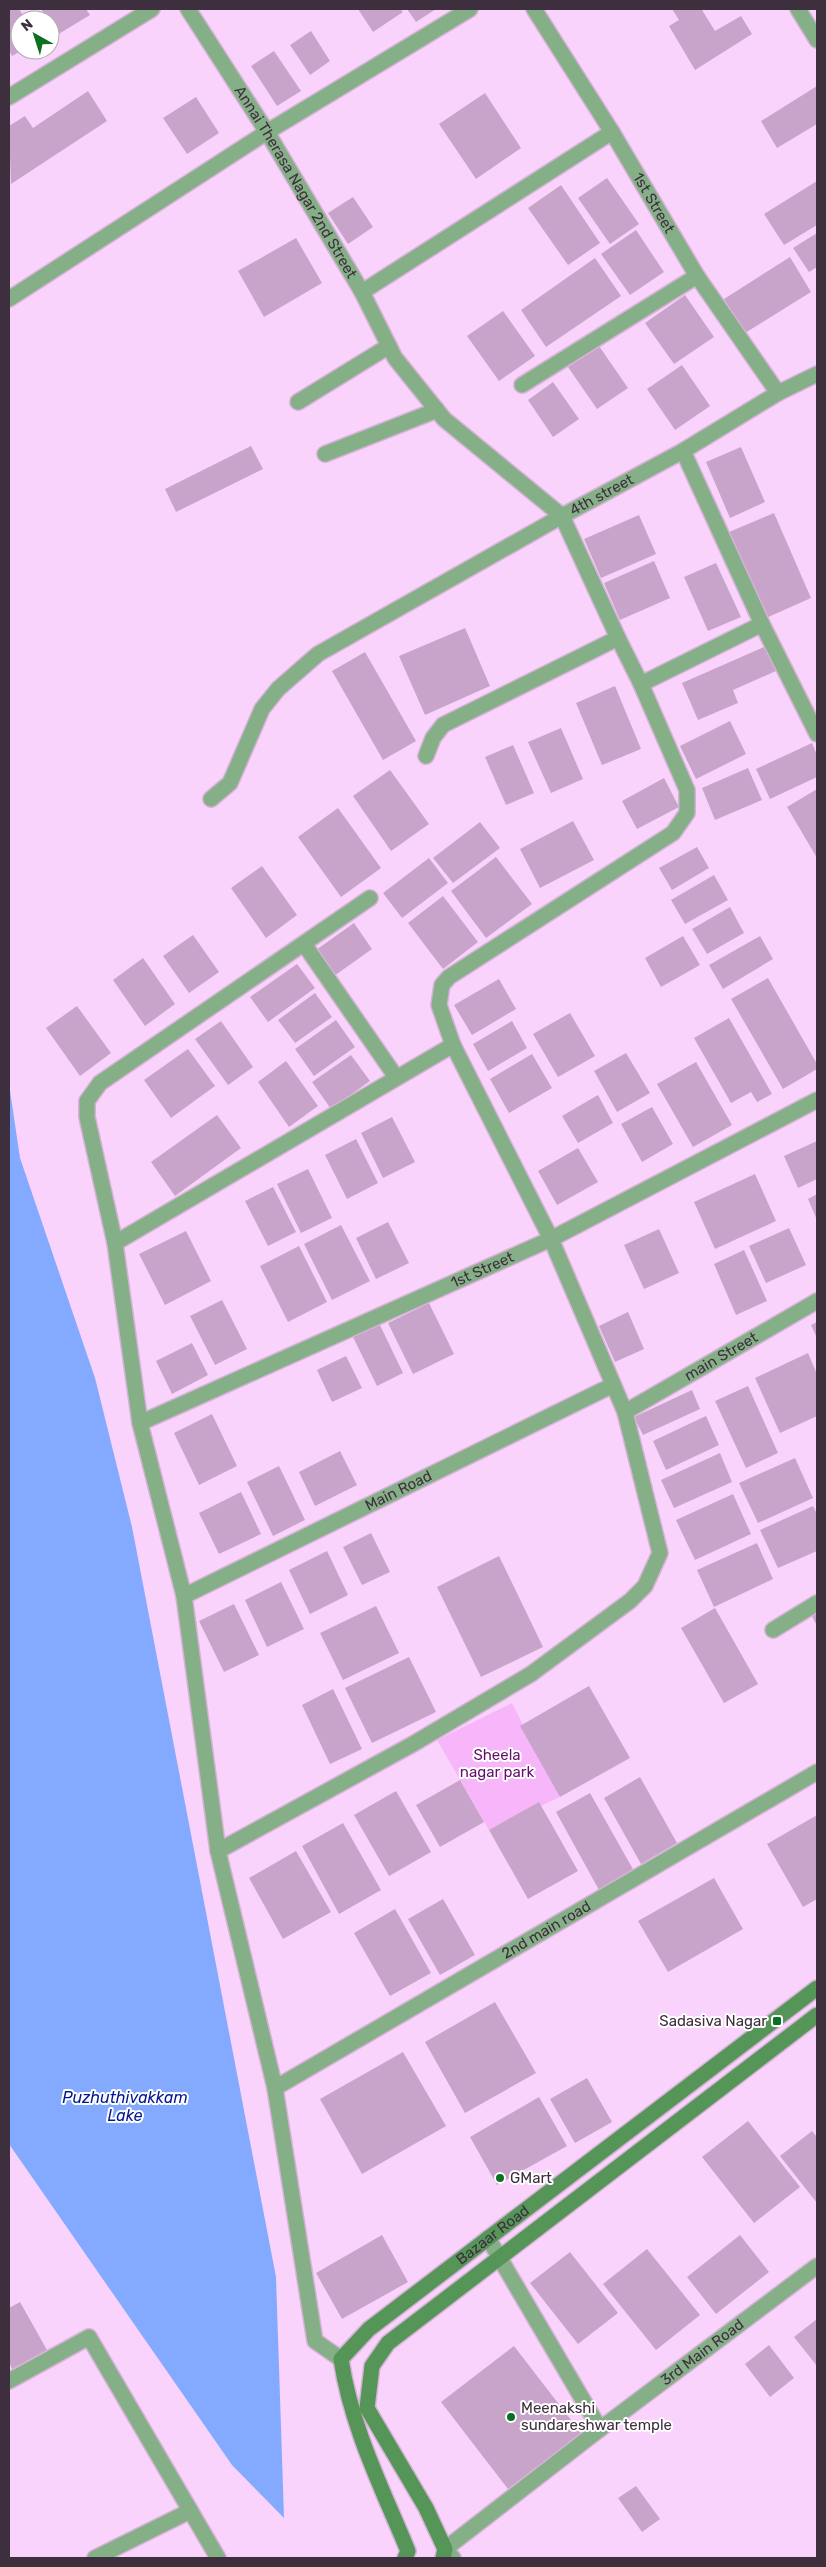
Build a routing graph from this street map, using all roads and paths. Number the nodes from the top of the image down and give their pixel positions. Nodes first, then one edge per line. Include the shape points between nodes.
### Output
1 (152, 9) edge
2 (188, 9) edge
3 (470, 9) edge
4 (534, 9) edge
5 (798, 9) edge
6 (817, 40) edge
7 (9, 97) edge
8 (267, 132) junction
9 (612, 132) junction
10 (697, 276) junction
11 (362, 292) junction
12 (9, 299) edge
13 (392, 352) junction
14 (817, 374) edge
15 (522, 385) dead end
16 (778, 393) junction
17 (298, 402) dead end
18 (437, 410) junction
19 (683, 451) junction
20 (325, 454) dead end
21 (562, 516) junction
22 (762, 624) junction
23 (618, 638) junction
24 (641, 684) junction
25 (817, 734) edge
26 (426, 756) dead end
27 (211, 799) dead end
28 (370, 898) dead end
29 (304, 944) junction
30 (453, 1045) junction
31 (396, 1077) junction
32 (817, 1100) edge
33 (551, 1239) junction
34 (115, 1243) junction
35 (817, 1301) edge
36 (613, 1385) junction
37 (625, 1412) junction
38 (140, 1423) junction
39 (184, 1596) junction
40 (817, 1603) edge
41 (773, 1630) dead end
42 (817, 1772) edge
43 (218, 1851) junction
44 (817, 1988) edge
45 (817, 2015) edge
46 (275, 2088) junction
47 (488, 2238) junction
48 (500, 2258) junction
49 (817, 2266) edge
50 (341, 2359) junction
51 (9, 2381) edge
52 (600, 2429) junction
53 (190, 2510) junction
54 (447, 2555) edge
55 (95, 2558) edge
56 (218, 2558) edge
57 (404, 2558) edge

1 - 7 street
2 - 8 street, Annai Therasa Nagar 2nd Street
3 - 8 street
4 - 9 street, 1st Street
5 - 6 street
8 - 11 street, Annai Therasa Nagar 2nd Street
8 - 12 street
9 - 10 street, 1st Street
9 - 11 street
10 - 15 street
10 - 16 street, 1st Street
11 - 13 street, Annai Therasa Nagar 2nd Street
13 - 17 street
13 - 18 street, 4th street
14 - 16 street, 4th street
16 - 19 street, 4th street
18 - 20 street
18 - 21 street, 4th street
19 - 21 street, 4th street
19 - 22 street
21 - 23 street
21 - 27 street via 318,654 288,679 262,709 230,783
22 - 24 street
22 - 25 street
23 - 24 street
23 - 26 street via 443,724
24 - 30 street via 687,790 687,813 673,833 449,977 442,985 439,1005
28 - 29 street
29 - 31 street
29 - 34 street via 94,1089 87,1101 87,1117
30 - 31 street
30 - 33 street
31 - 34 street
32 - 33 street, 1st Street
33 - 36 street
33 - 38 street, 1st Street
34 - 38 street
35 - 37 street, main Street
36 - 37 street
36 - 39 street, Main Road
37 - 43 street via 660,1552 645,1586 630,1601 531,1674 413,1744
38 - 39 street
39 - 43 street
40 - 41 street
42 - 46 street, 2nd main road
43 - 46 street
44 - 47 main road, Bazaar Road
45 - 48 main road, Bazaar Road
46 - 50 street via 315,2342
47 - 48 street
47 - 50 main road, Bazaar Road via 369,2329
48 - 52 street
48 - 54 main road, Bazaar Road via 388,2343 372,2366 367,2408 426,2508
49 - 52 street, 3rd Main Road
50 - 57 main road via 346,2394 356,2425 408,2551
51 - 53 street via 89,2337
52 - 54 street, 3rd Main Road
53 - 55 street
53 - 56 street

